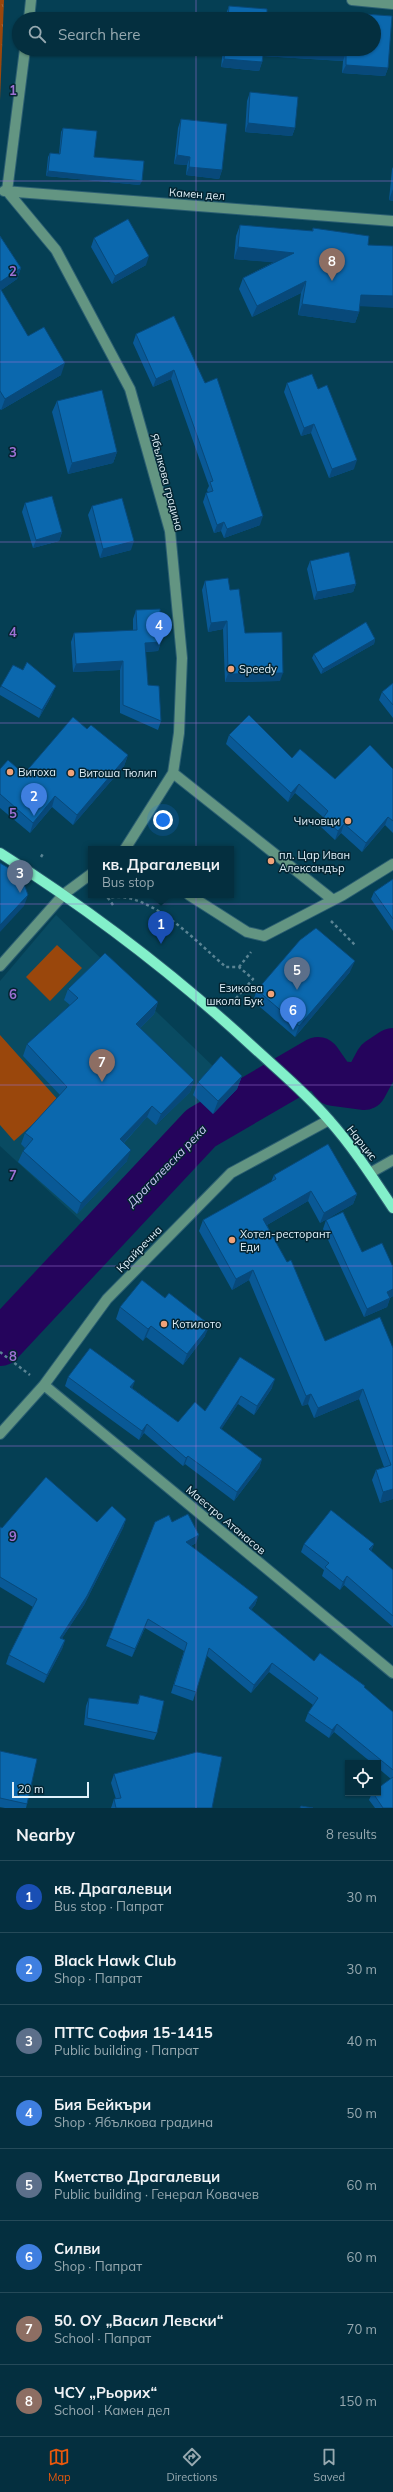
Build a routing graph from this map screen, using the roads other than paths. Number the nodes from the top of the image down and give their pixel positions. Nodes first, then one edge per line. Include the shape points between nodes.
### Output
1 (31, 0) edge
2 (352, 0) edge
3 (393, 4) edge
4 (30, 12) edge
5 (24, 56) edge
6 (3, 191) edge
7 (393, 221) edge
8 (173, 773) junction
9 (127, 846) edge
10 (0, 853) edge
11 (393, 864) edge
12 (88, 876) edge
13 (64, 894) junction
14 (194, 898) edge
15 (333, 900) junction
16 (0, 966) edge
17 (329, 1120) junction
18 (393, 1160) edge
19 (370, 1173) junction
20 (393, 1208) edge
21 (44, 1385) junction
22 (0, 1434) edge
23 (393, 1673) edge

1 - 4 street
2 - 3 street
5 - 6 street
6 - 7 street, Камен дел
6 - 8 street, Ябълкова градина via 56,250 132,396 170,531 182,658 179,733
8 - 9 street, Ябълкова градина
8 - 15 street
10 - 13 main road, Нарцис
11 - 15 street
12 - 13 street
13 - 16 street
13 - 17 main road, Нарцис via 193,992
14 - 15 street via 256,936 264,936
17 - 19 main road, Нарцис
17 - 21 street, Крайречна via 231,1173 108,1299
18 - 19 street
19 - 20 main road, Нарцис
21 - 22 street, Крайречна
21 - 23 street, Маестро Атанасов

